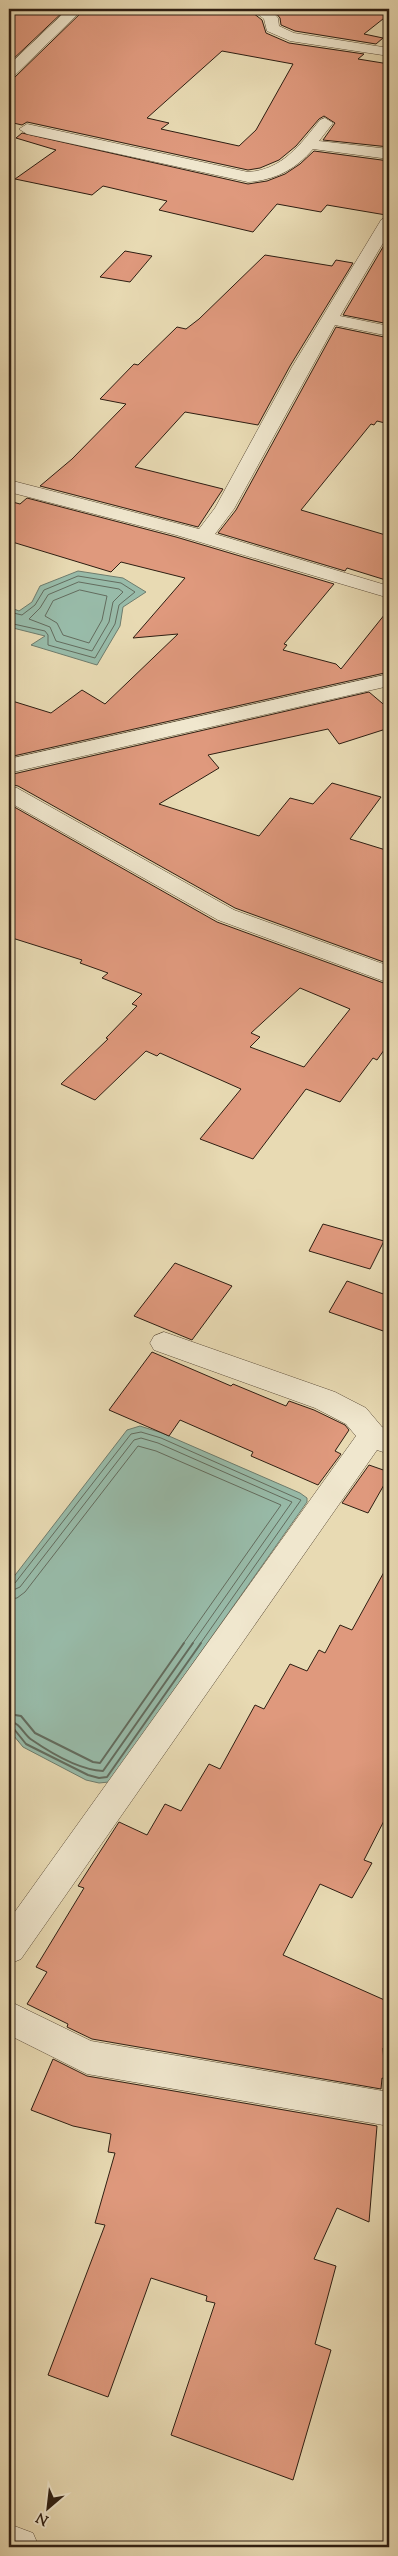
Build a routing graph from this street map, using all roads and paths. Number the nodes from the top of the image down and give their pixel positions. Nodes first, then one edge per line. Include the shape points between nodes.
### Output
1 (76, 9) edge
2 (258, 9) edge
3 (382, 9) edge
4 (389, 9) edge
5 (389, 52) edge
6 (9, 73) edge
7 (325, 123) dead end
8 (28, 129) dead end
9 (309, 144) junction
10 (389, 154) edge
11 (388, 226) edge
12 (330, 319) junction
13 (389, 330) edge
14 (9, 486) edge
15 (203, 537) junction
16 (389, 592) edge
17 (389, 680) edge
18 (9, 766) edge
19 (9, 794) edge
20 (389, 975) edge
21 (164, 1343) dead end
22 (381, 1439) edge
23 (9, 1948) edge
24 (9, 2016) edge
25 (389, 2109) edge
26 (9, 2544) edge
27 (19, 2547) edge

1 - 6 street
2 - 5 street via 271,18 272,28 290,36
3 - 4 street
7 - 9 street
8 - 9 street via 248,178 270,177
9 - 10 street
11 - 12 street
12 - 13 street
12 - 15 street via 224,508
14 - 15 street
15 - 16 street
17 - 18 street
19 - 20 street via 226,916
21 - 22 street via 325,1400 356,1416
22 - 23 street
24 - 25 street via 88,2058
26 - 27 street

